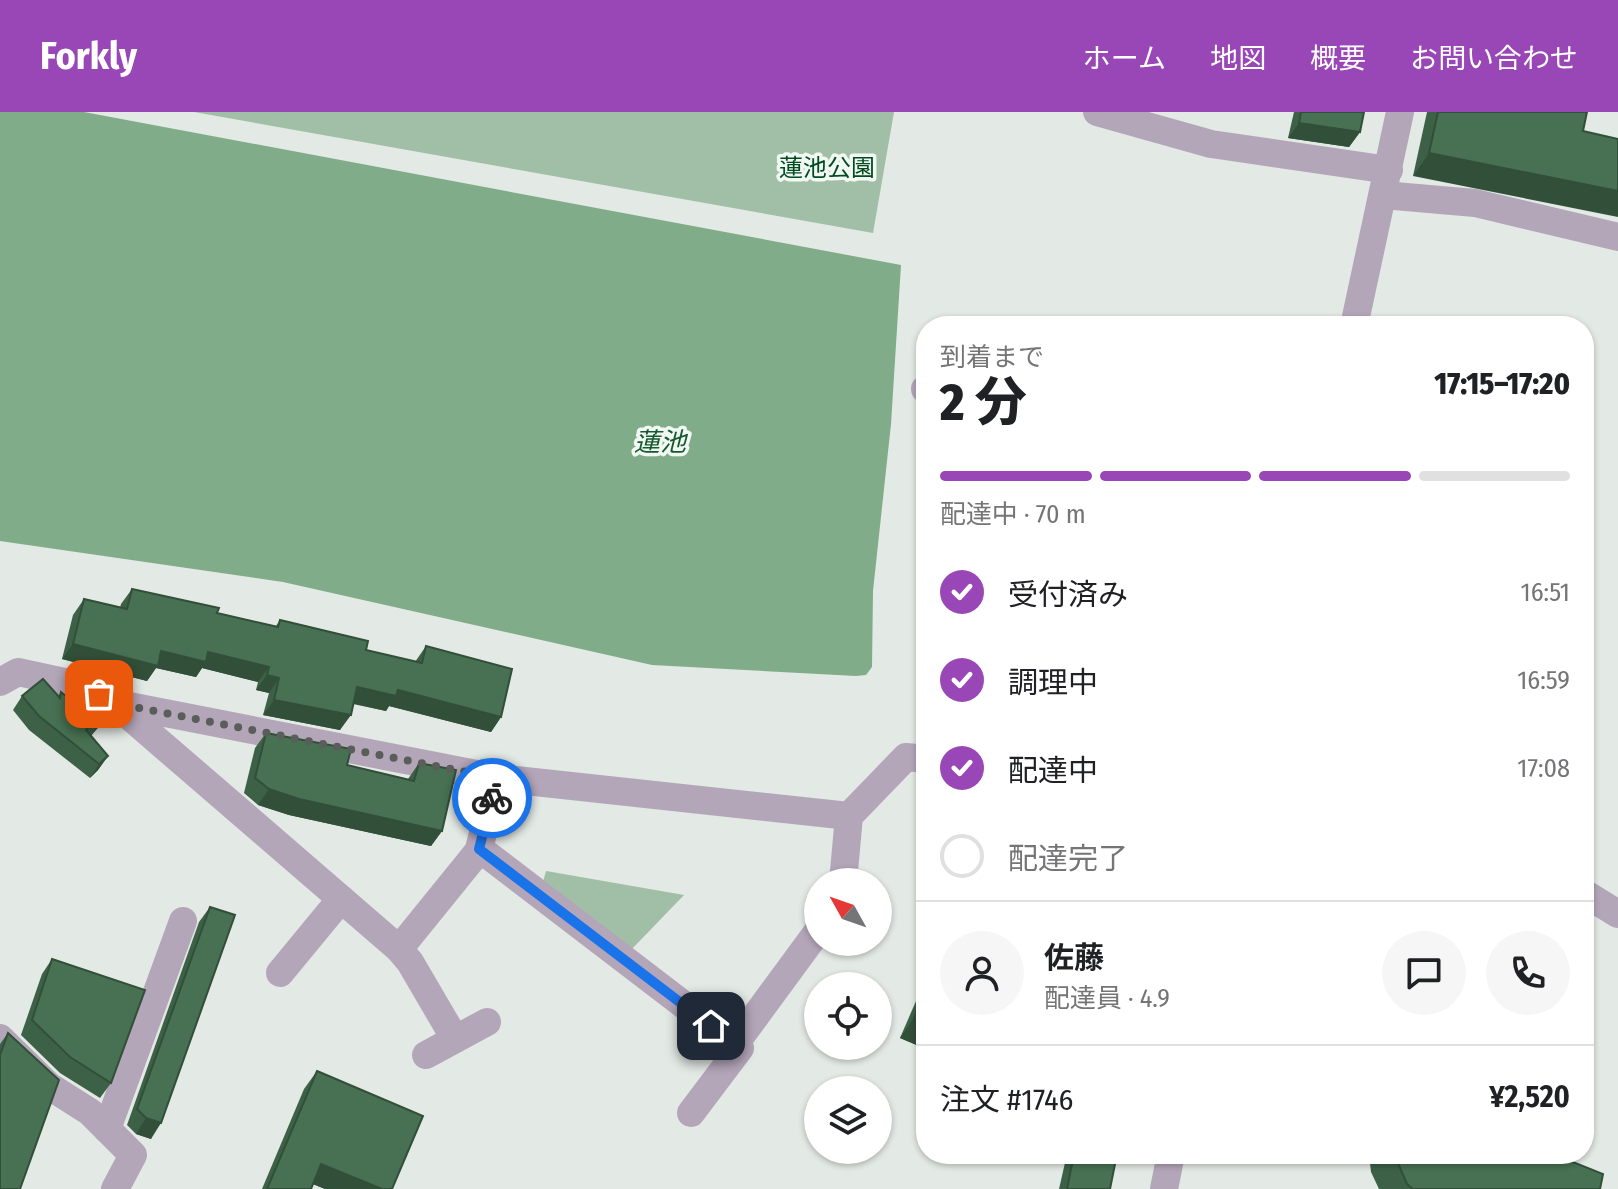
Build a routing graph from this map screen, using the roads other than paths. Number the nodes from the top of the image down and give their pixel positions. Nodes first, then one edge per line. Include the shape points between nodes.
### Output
1 (1097, 112) edge
2 (1400, 112) edge
3 (1151, 119) edge
4 (1386, 183) junction
5 (1618, 237) edge
6 (1356, 316) edge
7 (0, 682) edge
8 (114, 703) junction
9 (916, 758) edge
10 (497, 778) junction
11 (849, 816) junction
12 (479, 849) junction
13 (844, 868) edge
14 (341, 899) junction
15 (1594, 899) edge
16 (1618, 914) edge
17 (183, 921) dead end
18 (399, 949) junction
19 (804, 950) edge
20 (280, 973) dead end
21 (487, 1022) dead end
22 (0, 1038) edge
23 (455, 1039) junction
24 (735, 1044) junction
25 (426, 1055) dead end
26 (691, 1113) dead end
27 (107, 1129) junction
28 (1169, 1164) edge
29 (115, 1189) edge
30 (1164, 1189) edge

1 - 3 street
2 - 4 street
3 - 4 street via 1211,144
4 - 5 street
4 - 6 street
7 - 8 street via 18,672 83,686
8 - 10 street
8 - 14 street
9 - 11 street via 906,757
10 - 11 street
10 - 12 street
11 - 13 street
12 - 18 street
12 - 24 street
14 - 18 street
14 - 20 street
15 - 16 street
17 - 27 street
18 - 23 street
19 - 24 street
21 - 23 street
22 - 27 street via 49,1086
23 - 25 street
24 - 26 street via 740,1048
27 - 29 street via 133,1155
28 - 30 street

